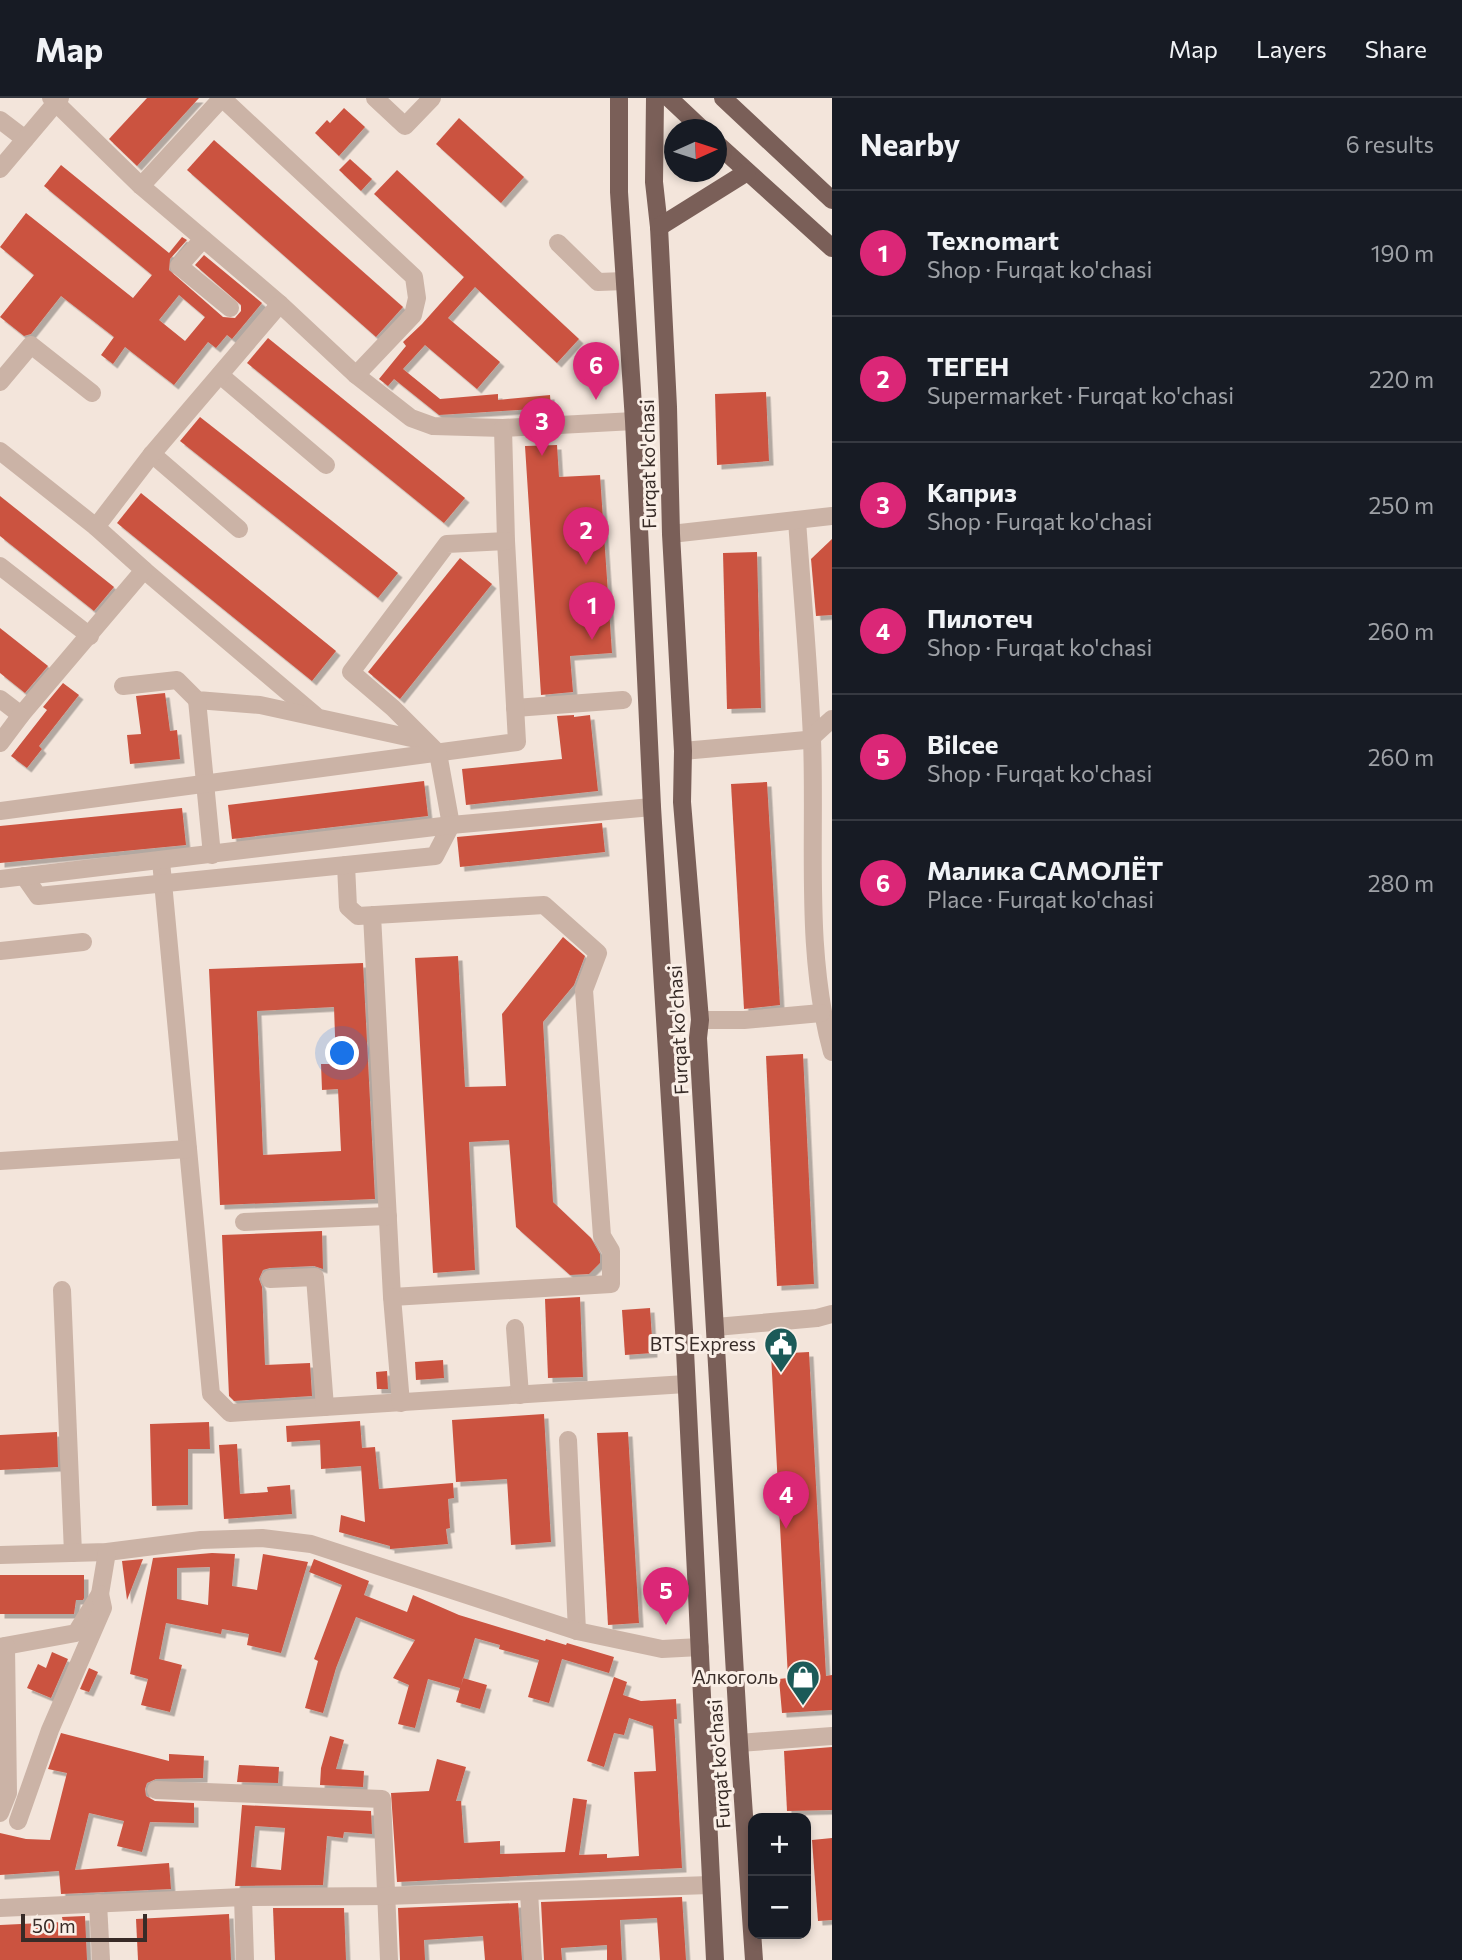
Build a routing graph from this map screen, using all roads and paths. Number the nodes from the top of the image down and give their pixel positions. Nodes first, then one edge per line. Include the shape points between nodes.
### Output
1 (222, 98) edge
2 (375, 98) edge
3 (432, 98) edge
4 (619, 98) edge
5 (655, 98) edge
6 (669, 98) edge
7 (723, 98) edge
8 (55, 100) edge
9 (691, 119) edge
10 (0, 120) edge
11 (25, 139) junction
12 (727, 153) edge
13 (0, 169) edge
14 (747, 172) junction
15 (141, 186) junction
16 (832, 200) edge
17 (659, 227) junction
18 (203, 239) junction
19 (558, 243) dead end
20 (832, 248) edge
21 (625, 281) junction
22 (280, 304) junction
23 (230, 308) dead end
24 (220, 375) junction
25 (356, 376) junction
26 (0, 382) edge
27 (92, 393) dead end
28 (634, 421) junction
29 (503, 428) junction
30 (0, 452) edge
31 (152, 454) junction
32 (326, 465) dead end
33 (832, 516) edge
34 (797, 520) junction
35 (96, 527) junction
36 (239, 529) dead end
37 (671, 534) junction
38 (506, 541) junction
39 (0, 566) edge
40 (144, 570) junction
41 (90, 636) junction
42 (123, 686) dead end
43 (0, 699) edge
44 (197, 700) junction
45 (623, 700) dead end
46 (515, 708) junction
47 (21, 715) junction
48 (318, 717) junction
49 (832, 719) edge
50 (812, 737) junction
51 (0, 743) edge
52 (432, 747) junction
53 (683, 751) junction
54 (205, 783) junction
55 (652, 807) junction
56 (0, 811) edge
57 (451, 825) junction
58 (212, 855) junction
59 (161, 861) junction
60 (346, 865) junction
61 (24, 876) junction
62 (0, 879) edge
63 (163, 883) junction
64 (372, 915) junction
65 (83, 942) dead end
66 (0, 951) edge
67 (821, 1013) junction
68 (700, 1020) junction
69 (832, 1052) edge
70 (188, 1149) junction
71 (0, 1161) edge
72 (388, 1216) junction
73 (244, 1222) dead end
74 (270, 1279) dead end
75 (62, 1290) dead end
76 (392, 1297) junction
77 (832, 1314) edge
78 (716, 1327) junction
79 (515, 1328) dead end
80 (686, 1384) junction
81 (520, 1395) junction
82 (401, 1402) junction
83 (325, 1407) junction
84 (568, 1440) dead end
85 (107, 1552) junction
86 (73, 1553) junction
87 (0, 1555) edge
88 (100, 1594) junction
89 (577, 1631) junction
90 (3, 1646) edge
91 (700, 1647) junction
92 (832, 1736) edge
93 (4, 1743) edge
94 (738, 1743) junction
95 (156, 1790) dead end
96 (0, 1813) edge
97 (18, 1821) dead end
98 (710, 1885) junction
99 (529, 1892) junction
100 (386, 1896) junction
101 (243, 1898) junction
102 (98, 1903) junction
103 (0, 1908) edge
104 (101, 1960) edge
105 (245, 1960) edge
106 (388, 1960) edge
107 (533, 1960) edge
108 (715, 1960) edge
109 (754, 1960) edge

1 - 15 street
1 - 25 street via 414,277 413,315
2 - 3 street via 405,126
4 - 21 main road, Furqat ko'chasi
5 - 17 main road, Furqat ko'chasi via 654,182
6 - 9 main road
7 - 16 main road
8 - 11 street
8 - 15 street
10 - 11 street
11 - 13 street
12 - 14 main road
14 - 17 main road
14 - 20 main road
15 - 18 street
17 - 37 main road, Furqat ko'chasi
18 - 22 street
18 - 23 street via 179,265
19 - 21 street via 598,282
21 - 28 main road, Furqat ko'chasi
22 - 24 street
22 - 25 street
24 - 31 street
24 - 32 street
25 - 29 street via 411,418 433,426
26 - 27 street via 31,345
28 - 29 street
28 - 55 main road, Furqat ko'chasi
29 - 38 street
30 - 35 street
31 - 35 street
31 - 36 street
33 - 34 street
34 - 37 street
34 - 50 street
35 - 40 street
37 - 53 main road, Furqat ko'chasi
38 - 46 street
38 - 52 street via 447,544 351,671
39 - 41 street
40 - 41 street
40 - 48 street
41 - 47 street
42 - 44 street via 177,680
43 - 47 street
44 - 48 street via 260,705
44 - 54 street
45 - 46 street
46 - 52 street via 517,742
47 - 51 street
48 - 52 street
49 - 50 street
50 - 53 street
50 - 67 street via 815,937
52 - 54 street
52 - 57 street
53 - 68 main road, Furqat ko'chasi via 682,802
54 - 56 street
54 - 58 street
55 - 57 street
55 - 80 main road, Furqat ko'chasi
57 - 58 street
57 - 60 street via 435,856
58 - 59 street
59 - 61 street
59 - 63 street
60 - 63 street
60 - 64 street via 348,906 358,915
61 - 62 street
61 - 63 street via 38,896
63 - 70 street
64 - 72 street
64 - 76 street via 544,905 598,953 584,990 602,1236 611,1251 611,1284
65 - 66 street
67 - 68 street
67 - 69 street
68 - 78 main road, Furqat ko'chasi
70 - 71 street
70 - 83 street via 211,1394 230,1413
72 - 73 street
72 - 76 street
74 - 83 street via 315,1278
75 - 86 street
76 - 82 street
77 - 78 street
78 - 94 main road, Furqat ko'chasi
79 - 81 street
80 - 81 street
80 - 91 main road, Furqat ko'chasi
81 - 82 street
82 - 83 street
84 - 89 street
85 - 86 street
85 - 88 street
85 - 89 street via 201,1540 262,1538 311,1544
86 - 87 street
88 - 90 street via 76,1633
88 - 97 street via 103,1608 50,1730
89 - 91 street via 662,1649
90 - 93 street
91 - 98 main road, Furqat ko'chasi
92 - 94 street
93 - 96 street via 8,1793
94 - 109 main road, Furqat ko'chasi
95 - 100 street via 382,1799
98 - 99 street
98 - 108 main road, Furqat ko'chasi
99 - 100 street
99 - 107 street
100 - 101 street
100 - 106 street
101 - 102 street
101 - 105 street
102 - 103 street
102 - 104 street

